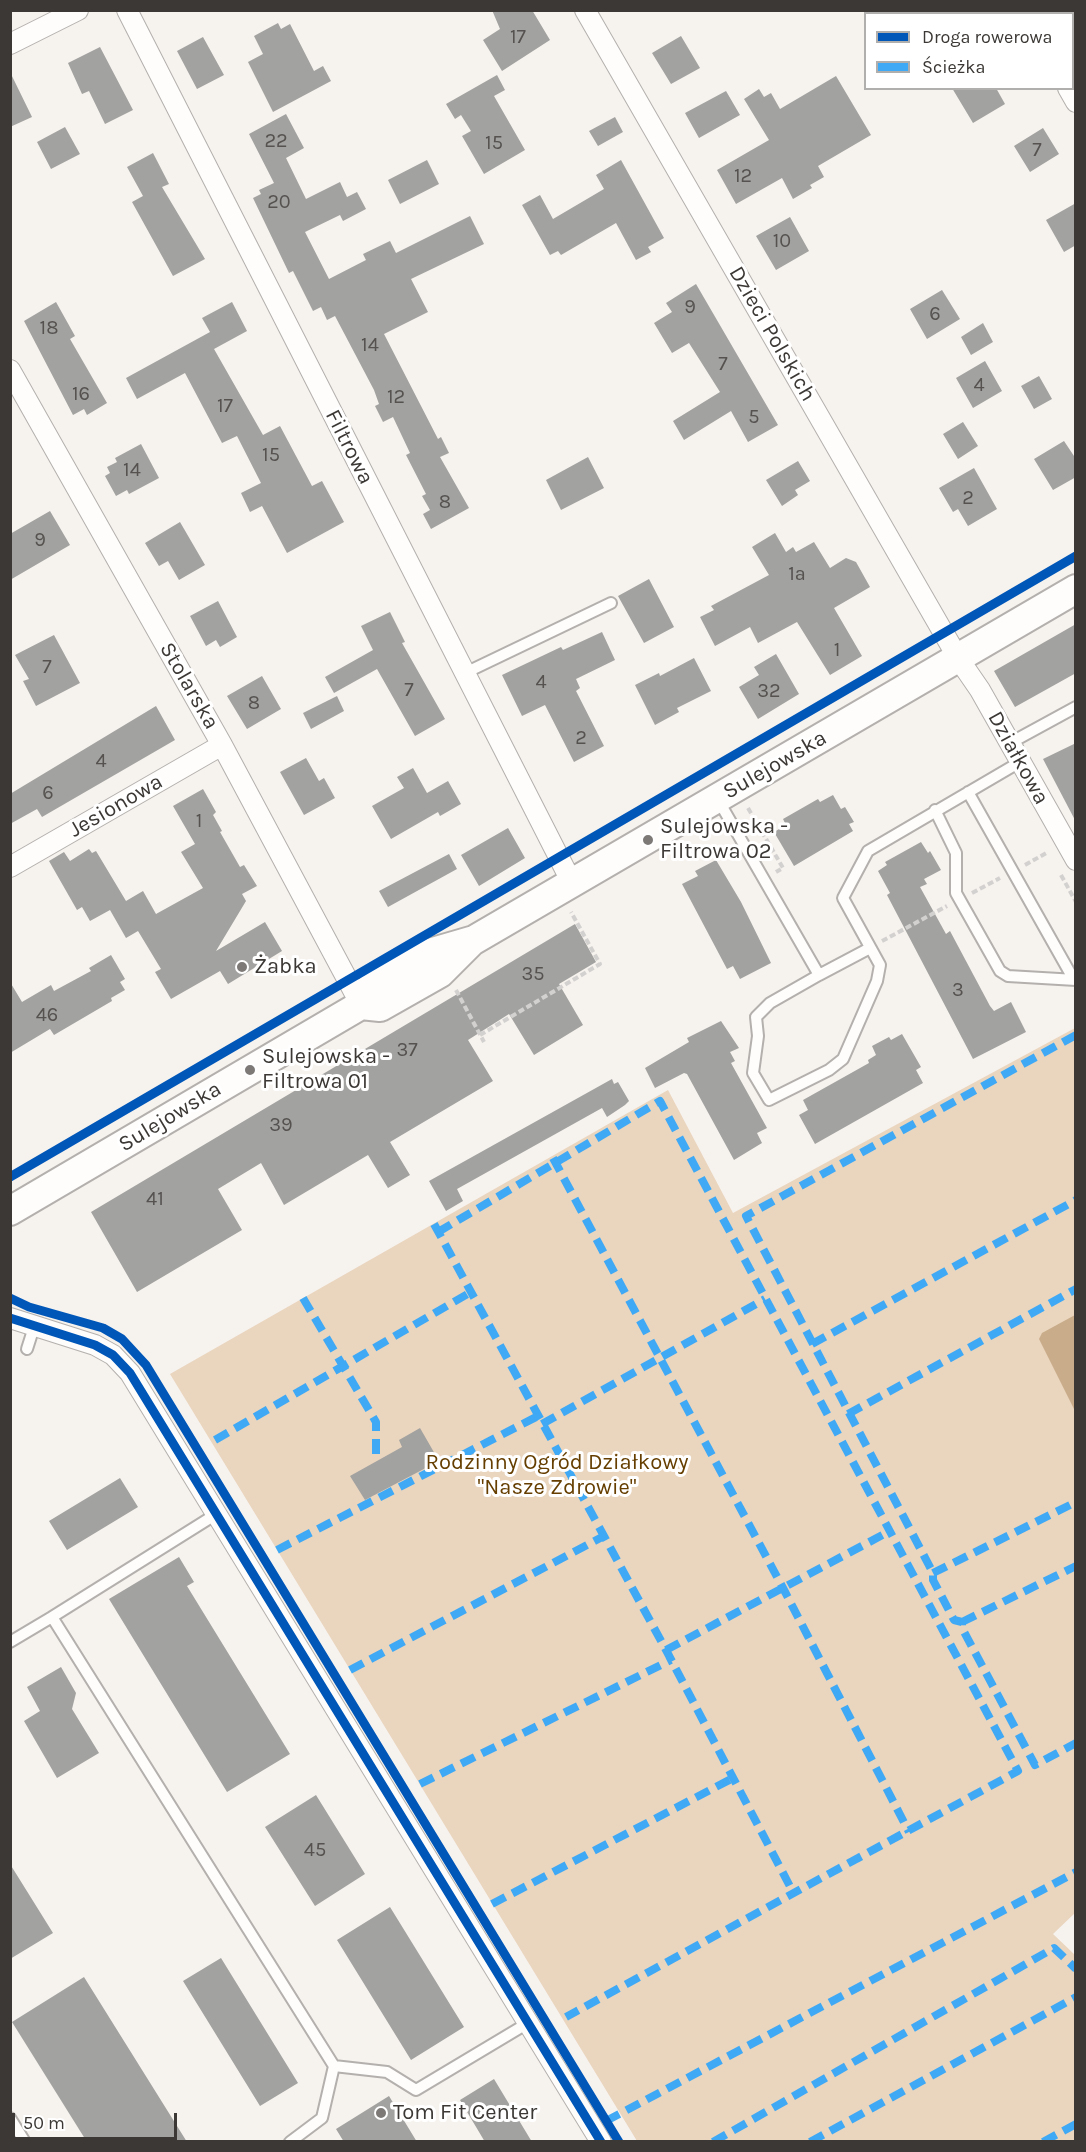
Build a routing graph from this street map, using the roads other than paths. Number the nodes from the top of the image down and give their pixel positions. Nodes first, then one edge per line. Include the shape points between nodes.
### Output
1 (78, 10) edge
2 (127, 10) edge
3 (585, 10) edge
4 (10, 44) edge
5 (10, 370) edge
6 (1076, 589) edge
7 (611, 603) dead end
8 (958, 658) junction
9 (465, 673) junction
10 (1076, 707) edge
11 (1010, 743) junction
12 (222, 745) junction
13 (1020, 762) junction
14 (968, 792) junction
15 (723, 808) junction
16 (935, 810) junction
17 (1076, 860) edge
18 (10, 867) edge
19 (571, 896) junction
20 (870, 948) junction
21 (819, 975) junction
22 (1075, 980) edge
23 (361, 1005) junction
24 (10, 1211) edge
25 (10, 1318) edge
26 (34, 1327) junction
27 (27, 1349) dead end
28 (218, 1513) junction
29 (52, 1617) junction
30 (10, 1642) edge
31 (528, 2022) junction
32 (334, 2066) junction
33 (10, 2118) edge
34 (25, 2142) edge
35 (290, 2142) edge
36 (601, 2142) edge

1 - 4 street
2 - 9 street, Filtrowa
3 - 8 street, Dzieci Polskich
5 - 12 street, Stolarska
6 - 8 main road, Sulejowska
7 - 9 lane
8 - 11 street, Działkowa
8 - 15 main road, Sulejowska
9 - 19 street, Filtrowa
10 - 11 lane
11 - 13 street, Działkowa
12 - 18 street, Jesionowa
12 - 23 street, Stolarska
13 - 14 lane
13 - 17 street, Działkowa
14 - 16 lane
14 - 22 lane
15 - 19 main road, Sulejowska
15 - 21 lane
16 - 20 lane via 868,851 844,894 844,902
16 - 22 lane via 955,847 958,862 954,888 1000,971 1008,976
19 - 23 main road, Sulejowska via 474,940 440,973 380,1007
20 - 21 lane
20 - 21 lane via 880,965 880,974 843,1059 769,1100 753,1073 758,1036 756,1017 770,1003
23 - 24 main road, Sulejowska
25 - 26 street
26 - 27 lane
26 - 28 street via 95,1344 124,1365
28 - 29 lane
28 - 31 street
29 - 30 lane
29 - 32 lane
31 - 32 lane via 416,2090 387,2072
31 - 36 street
32 - 35 lane via 322,2118
33 - 34 lane

